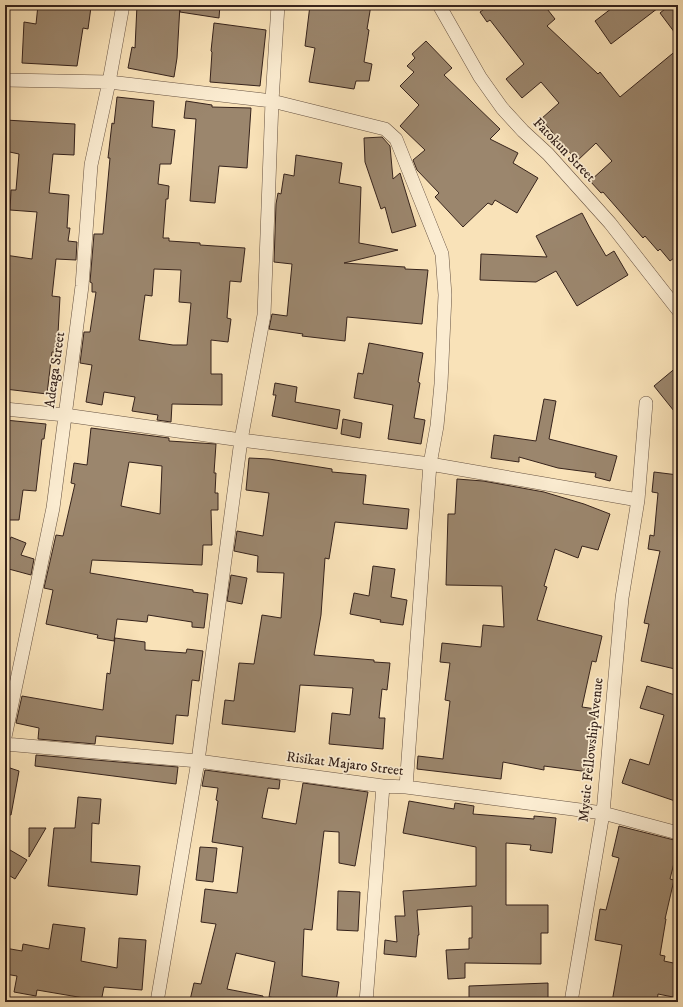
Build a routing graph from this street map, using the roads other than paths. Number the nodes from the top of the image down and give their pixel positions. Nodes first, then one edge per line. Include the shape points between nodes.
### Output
1 (123, 5) edge
2 (278, 5) edge
3 (438, 5) edge
4 (5, 80) edge
5 (109, 82) junction
6 (272, 101) junction
7 (678, 310) edge
8 (646, 403) dead end
9 (5, 409) edge
10 (65, 415) junction
11 (241, 440) junction
12 (430, 464) junction
13 (638, 500) junction
14 (5, 737) edge
15 (5, 744) edge
16 (198, 761) junction
17 (383, 786) junction
18 (406, 787) junction
19 (603, 813) junction
20 (678, 833) edge
21 (157, 1002) edge
22 (366, 1002) edge
23 (571, 1002) edge

1 - 5 street, Adeaga Street
2 - 6 street
3 - 7 street, Fatokun Street via 480,77 502,108 548,154 610,223
4 - 5 street
5 - 6 street
5 - 10 street, Adeaga Street via 91,165 82,286
6 - 11 street via 264,315
6 - 12 street via 386,129 396,139 442,254 445,295 441,384
8 - 13 street, Mystic Fellowship Avenue
9 - 10 street
10 - 11 street
10 - 14 street, Adeaga Street via 53,508
11 - 12 street
11 - 16 street
12 - 13 street
12 - 18 street
13 - 19 street, Mystic Fellowship Avenue via 622,598
15 - 16 street, Risikat Majaro Street
16 - 17 street, Risikat Majaro Street
16 - 21 street
17 - 18 street, Risikat Majaro Street
17 - 22 street
18 - 19 street, Risikat Majaro Street
19 - 20 street, Risikat Majaro Street
19 - 23 street, Mystic Fellowship Avenue

